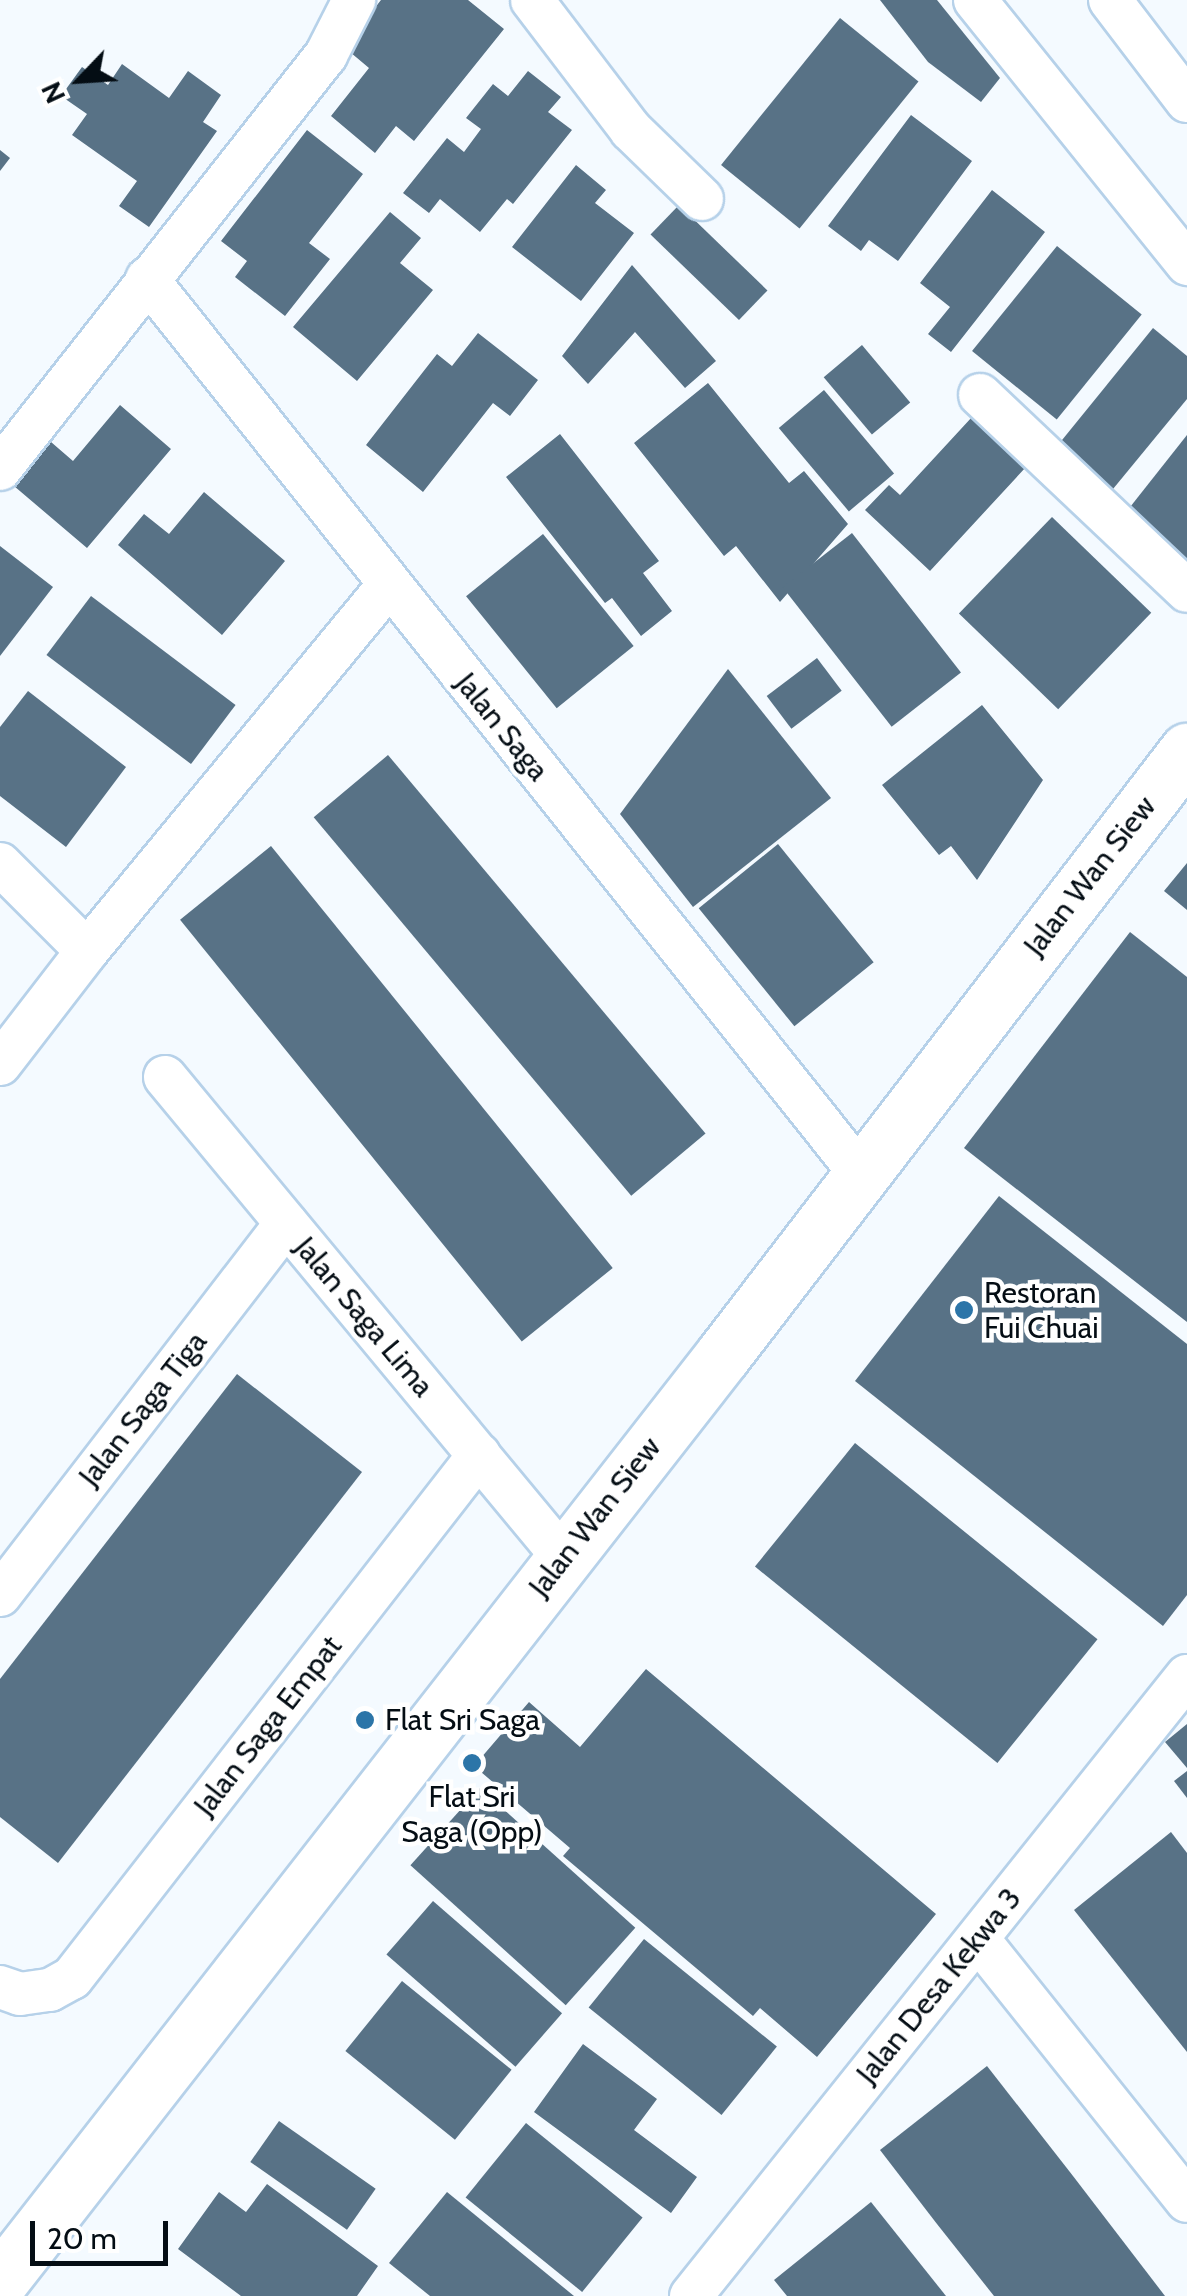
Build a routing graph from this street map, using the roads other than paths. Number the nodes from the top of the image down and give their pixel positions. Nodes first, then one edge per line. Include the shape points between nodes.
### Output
1 (354, 0) edge
2 (532, 0) edge
3 (975, 0) edge
4 (1110, 0) edge
5 (1187, 101) edge
6 (702, 199) dead end
7 (1187, 264) edge
8 (147, 279) junction
9 (980, 395) dead end
10 (0, 469) edge
11 (388, 586) junction
12 (1187, 591) edge
13 (1187, 751) edge
14 (0, 864) edge
15 (87, 951) junction
16 (0, 1064) edge
17 (164, 1077) dead end
18 (860, 1173) junction
19 (286, 1223) junction
20 (479, 1455) junction
21 (563, 1557) junction
22 (0, 1595) edge
23 (1187, 1676) edge
24 (978, 1939) junction
25 (0, 1987) edge
26 (1187, 2201) edge
27 (0, 2281) edge
28 (690, 2296) edge

1 - 8 street via 326,55
2 - 6 street via 631,130
3 - 7 street
4 - 5 street
8 - 10 street
8 - 11 street, Jalan Saga
9 - 12 street
11 - 15 street
11 - 18 street, Jalan Saga
13 - 18 street, Jalan Wan Siew
14 - 15 street
15 - 16 street
17 - 19 street, Jalan Saga Lima
18 - 21 street, Jalan Wan Siew
19 - 20 street, Jalan Saga Lima
19 - 22 street, Jalan Saga Tiga
20 - 21 street, Jalan Saga Lima
20 - 25 street, Jalan Saga Empat via 72,1978 20,1994
21 - 27 street, Jalan Wan Siew
23 - 24 street, Jalan Desa Kekwa 3
24 - 26 street
24 - 28 street, Jalan Desa Kekwa 3

